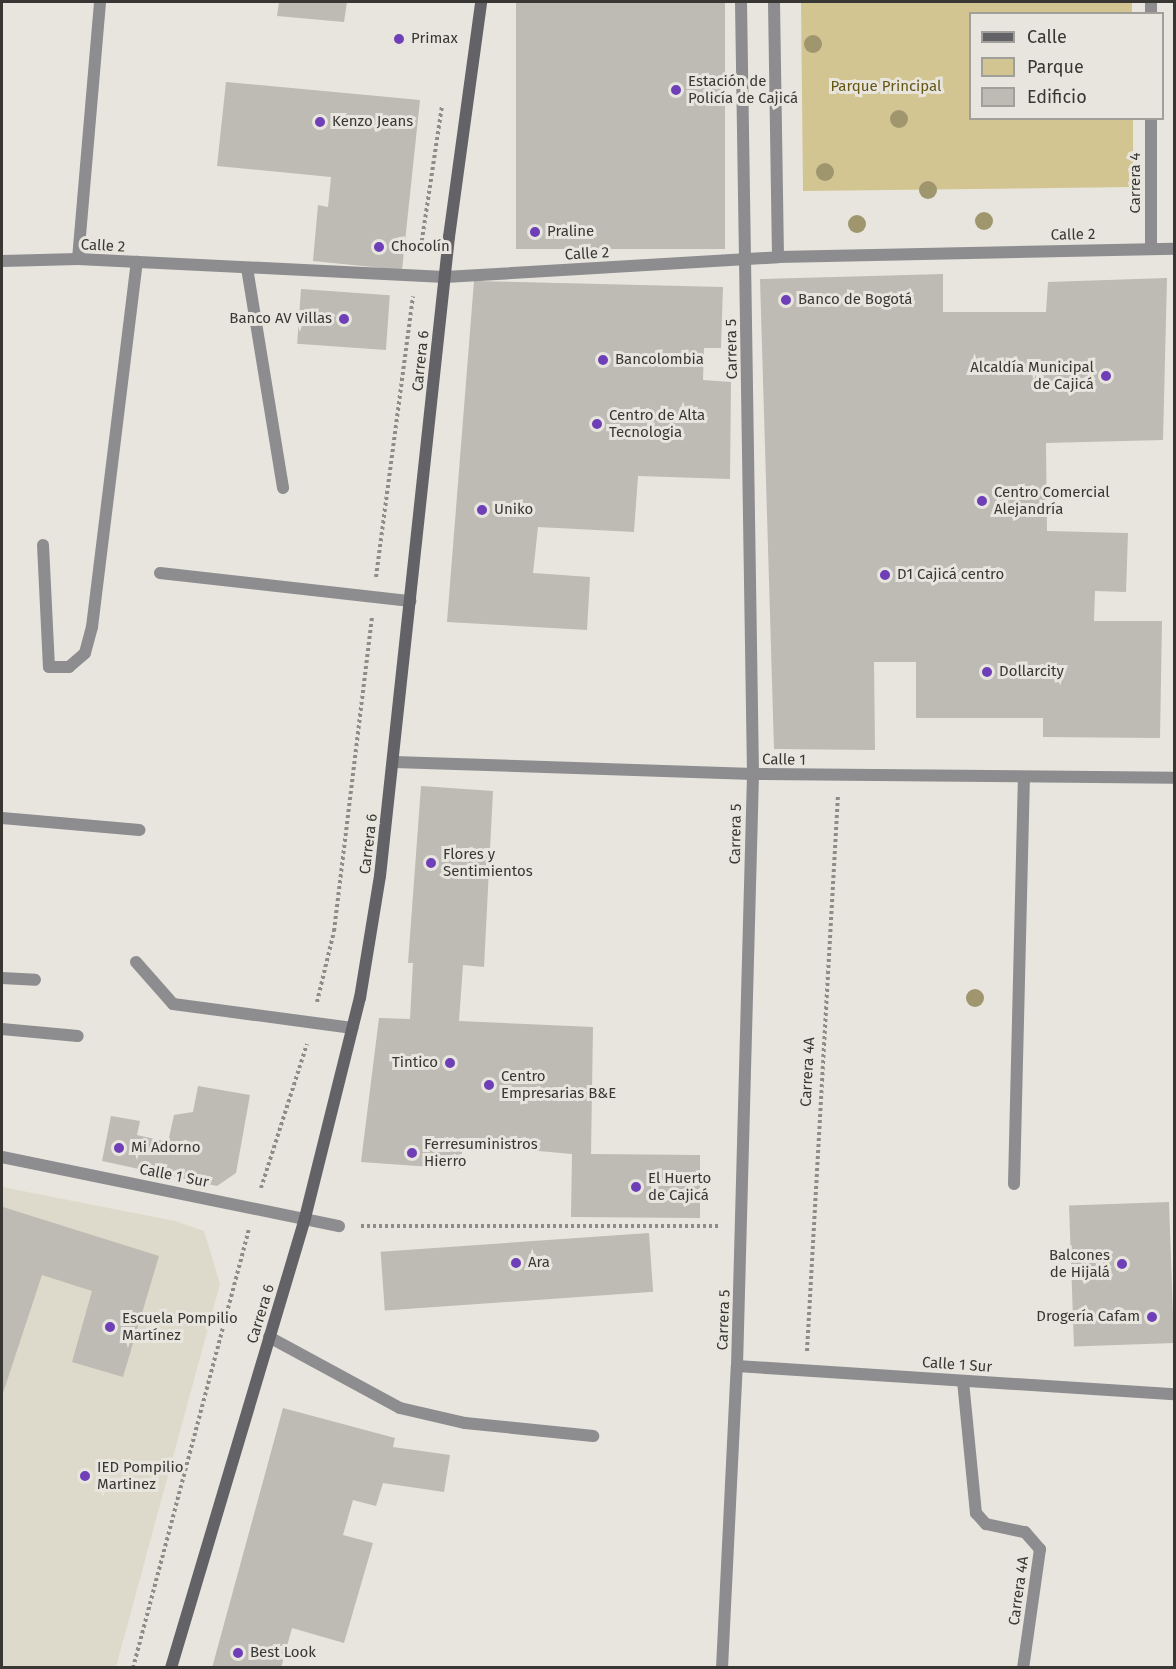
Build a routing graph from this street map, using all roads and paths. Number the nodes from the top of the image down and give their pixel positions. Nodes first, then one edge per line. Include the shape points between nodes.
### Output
1 (100, 2) edge
2 (481, 2) edge
3 (741, 2) edge
4 (774, 2) edge
5 (1151, 120) edge
6 (1151, 248) junction
7 (1174, 249) edge
8 (778, 257) junction
9 (78, 259) junction
10 (746, 260) junction
11 (2, 261) edge
12 (137, 262) junction
13 (247, 268) junction
14 (445, 277) junction
15 (283, 488) dead end
16 (43, 545) dead end
17 (160, 573) dead end
18 (410, 601) junction
19 (394, 762) junction
20 (753, 774) junction
21 (839, 776) junction
22 (1024, 778) junction
23 (1174, 778) edge
24 (2, 818) edge
25 (139, 830) dead end
26 (136, 962) dead end
27 (2, 978) edge
28 (34, 980) dead end
29 (352, 1028) junction
30 (2, 1029) edge
31 (78, 1036) dead end
32 (2, 1157) edge
33 (1014, 1184) dead end
34 (255, 1207) junction
35 (305, 1218) junction
36 (339, 1226) joint
37 (741, 1228) junction
38 (269, 1337) junction
39 (737, 1366) junction
40 (806, 1370) junction
41 (963, 1381) junction
42 (1174, 1394) edge
43 (593, 1436) dead end
44 (133, 1668) edge
45 (171, 1668) edge
46 (722, 1668) edge
47 (1023, 1668) edge

1 - 9 street
2 - 14 main road, Carrera 6
3 - 10 street, Carrera 5
4 - 8 street
5 - 6 street, Carrera 4
6 - 7 street, Calle 2
6 - 8 street, Calle 2
8 - 10 street, Calle 2
9 - 11 street, Calle 2
9 - 12 street, Calle 2
10 - 14 street, Calle 2
10 - 20 street, Carrera 5
12 - 13 street, Calle 2
12 - 16 street via 92,627 85,653 69,668 48,667
13 - 14 street, Calle 2
13 - 15 street
14 - 18 main road, Carrera 6
17 - 18 street
18 - 19 main road, Carrera 6
19 - 20 street, Calle 1
19 - 29 main road, Carrera 6 via 380,876
20 - 21 street, Calle 1
20 - 37 street, Carrera 5
21 - 22 street, Calle 1
21 - 40 path, Carrera 4A
22 - 23 street, Calle 1
22 - 33 street
24 - 25 street
26 - 29 street via 173,1004
27 - 28 street
29 - 35 main road, Carrera 6
30 - 31 street
32 - 34 street, Calle 1 Sur
34 - 35 street, Calle 1 Sur
34 - 44 path
35 - 36 street, Calle 1 Sur
35 - 38 main road, Carrera 6
36 - 37 path via 652,1224
37 - 39 street, Carrera 5
38 - 43 street via 400,1408 465,1423
38 - 45 main road, Carrera 6
39 - 40 street, Calle 1 Sur
39 - 46 street, Carrera 5
40 - 41 street, Calle 1 Sur
41 - 42 street, Calle 1 Sur
41 - 47 street, Carrera 4A via 976,1513 987,1524 1025,1532 1040,1549

